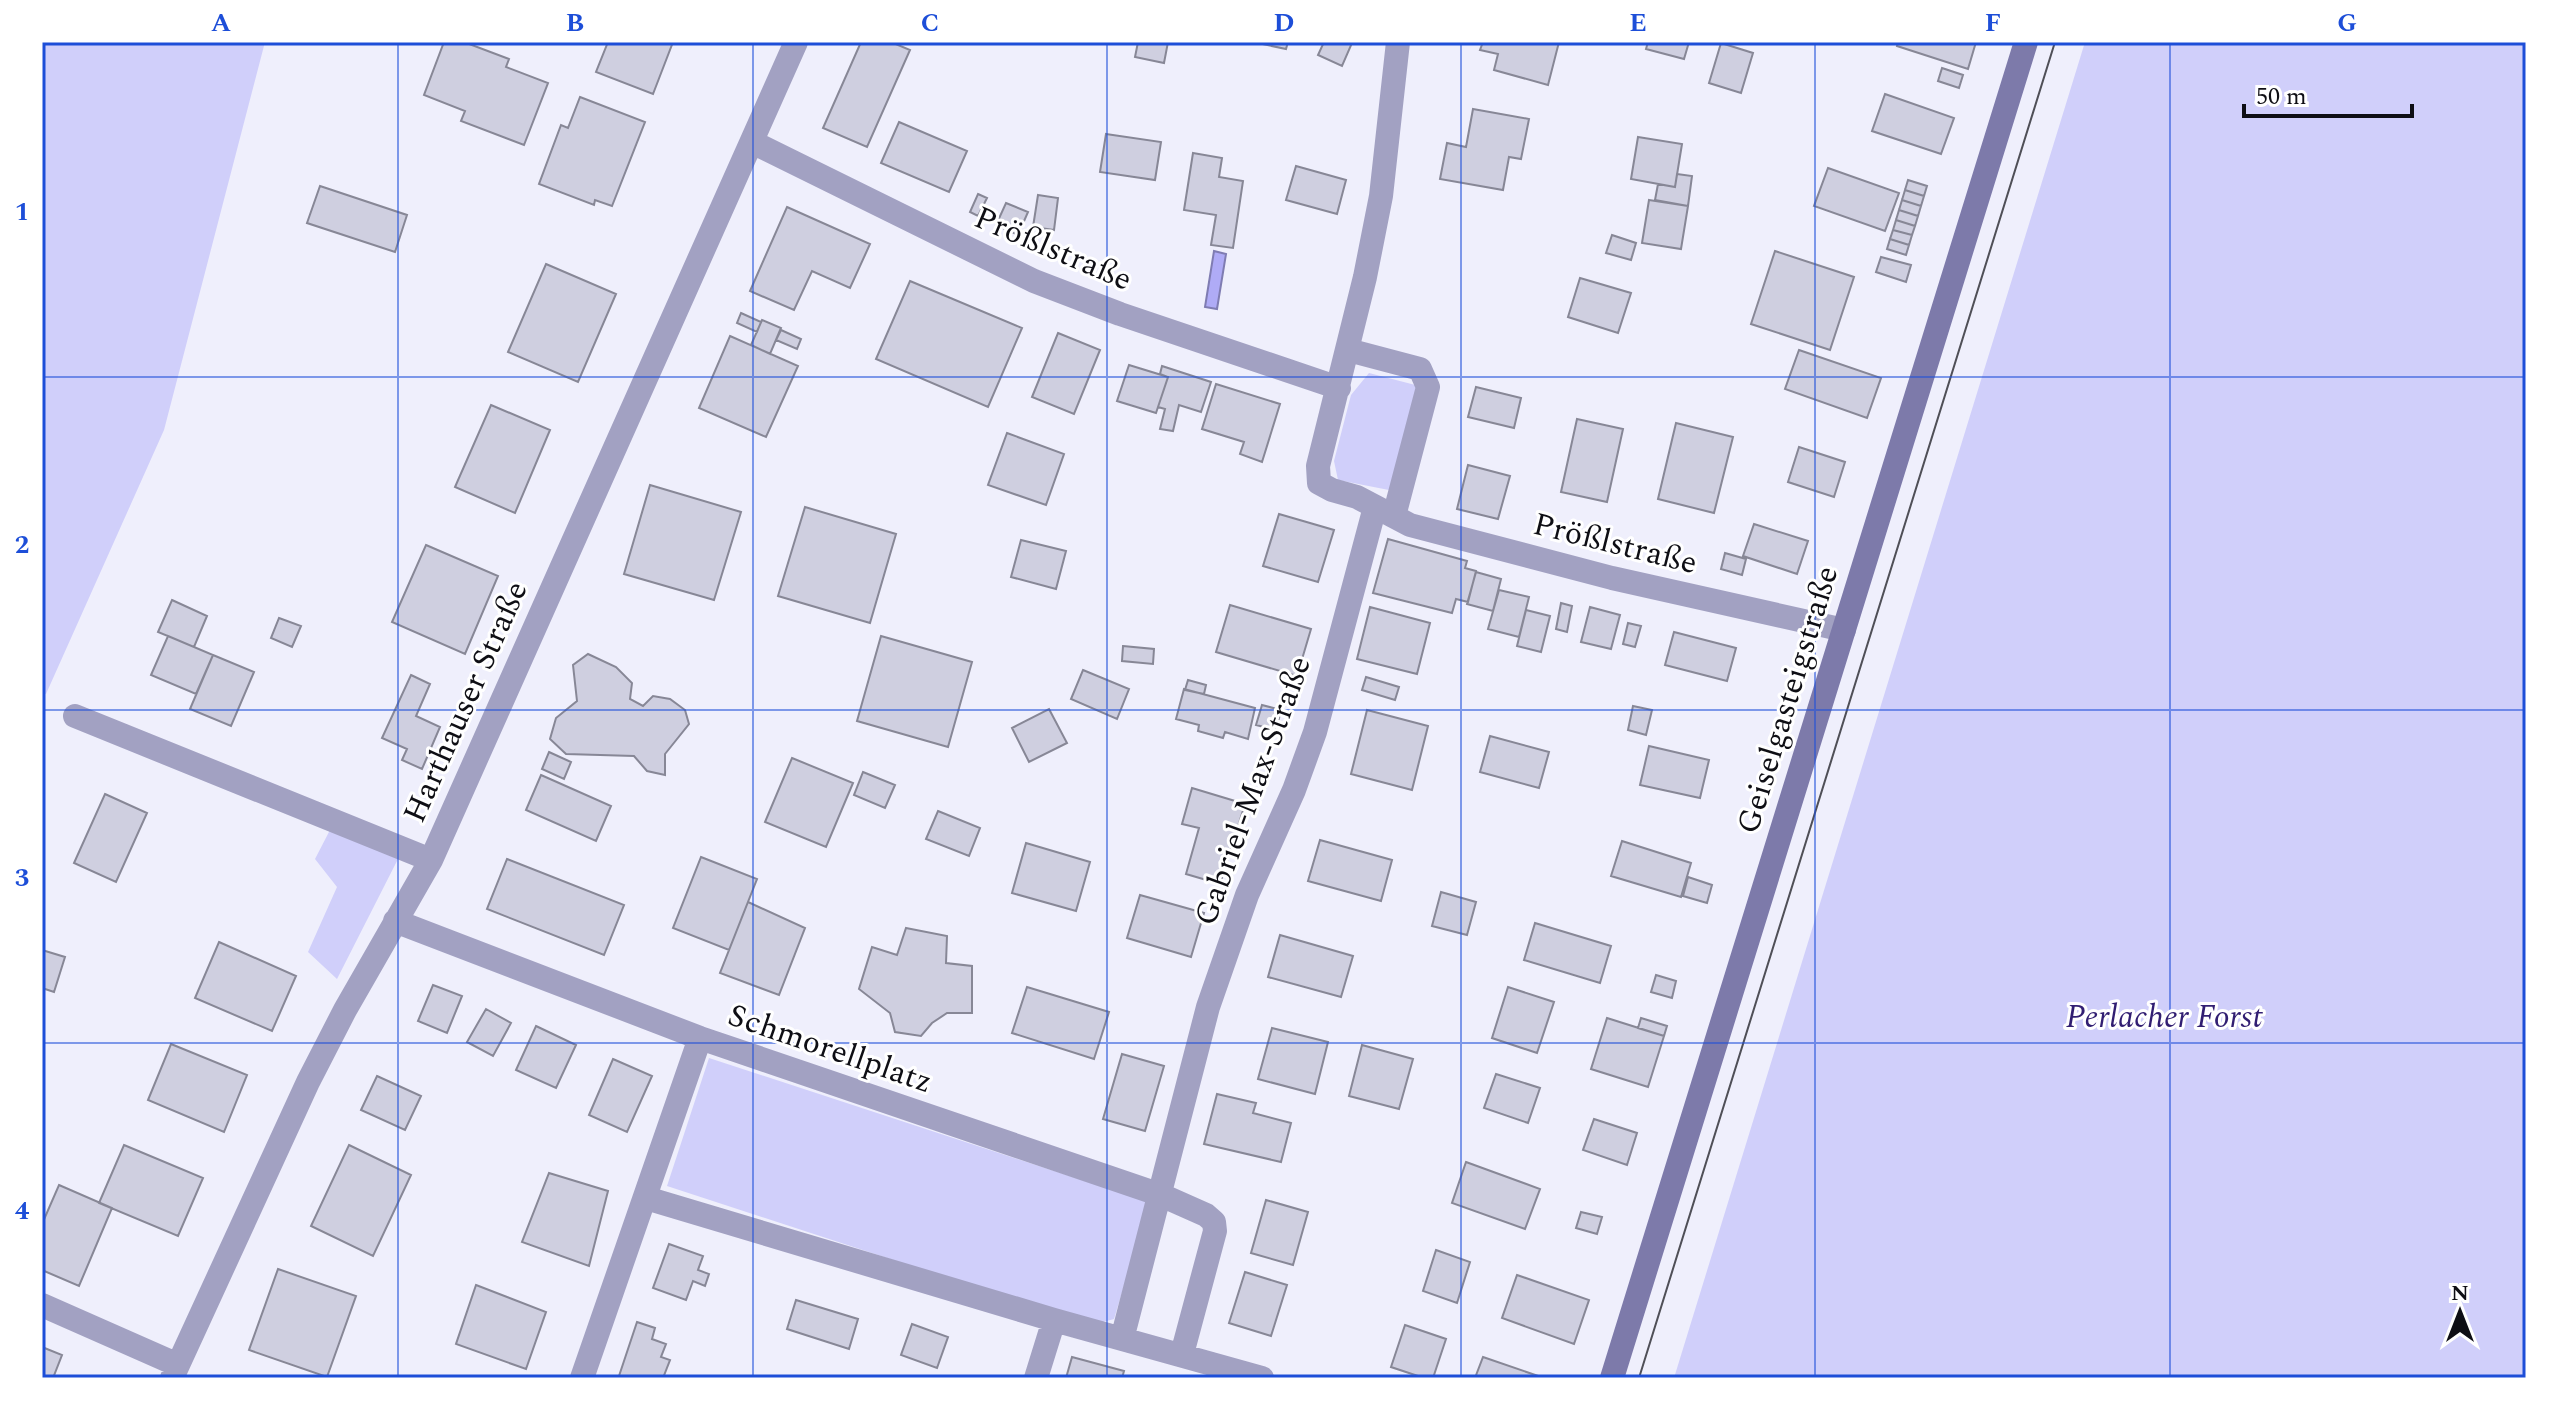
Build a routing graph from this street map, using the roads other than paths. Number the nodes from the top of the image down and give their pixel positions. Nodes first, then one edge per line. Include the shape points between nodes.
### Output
1 (796, 42) edge
2 (1398, 42) edge
3 (2026, 42) edge
4 (752, 142) junction
5 (1348, 350) junction
6 (1339, 388) junction
7 (1384, 512) junction
8 (1844, 630) junction
9 (75, 716) dead end
10 (431, 860) junction
11 (395, 921) junction
12 (700, 1038) junction
13 (1161, 1195) junction
14 (646, 1198) junction
15 (42, 1305) edge
16 (1054, 1320) junction
17 (1122, 1339) junction
18 (1182, 1354) junction
19 (175, 1372) edge
20 (582, 1378) edge
21 (1036, 1378) edge
22 (1262, 1378) edge
23 (1612, 1378) edge

1 - 4 street, Harthauser Straße
2 - 5 street via 1381,196
3 - 8 main road, Geiselgasteigstraße
4 - 6 street, Prößlstraße via 1034,281
4 - 10 street, Harthauser Straße
5 - 6 street
5 - 7 street, Gabriel-Max-Straße via 1420,369 1428,387
6 - 7 street via 1318,466 1319,483
7 - 8 street, Prößlstraße via 1410,525 1612,578
7 - 13 street, Gabriel-Max-Straße via 1315,732 1247,895 1208,1007
8 - 23 main road, Geiselgasteigstraße
9 - 10 street
10 - 11 street, Harthauser Straße
11 - 12 street
11 - 19 street, Harthauser Straße via 308,1082
12 - 13 street, Schmorellplatz
12 - 14 street, Schmorellplatz
13 - 17 street
13 - 18 street, Schmorellplatz via 1214,1222
14 - 16 street
14 - 20 street, Schmorellplatz
15 - 19 street
16 - 17 street
16 - 21 street
17 - 18 street
18 - 22 street

